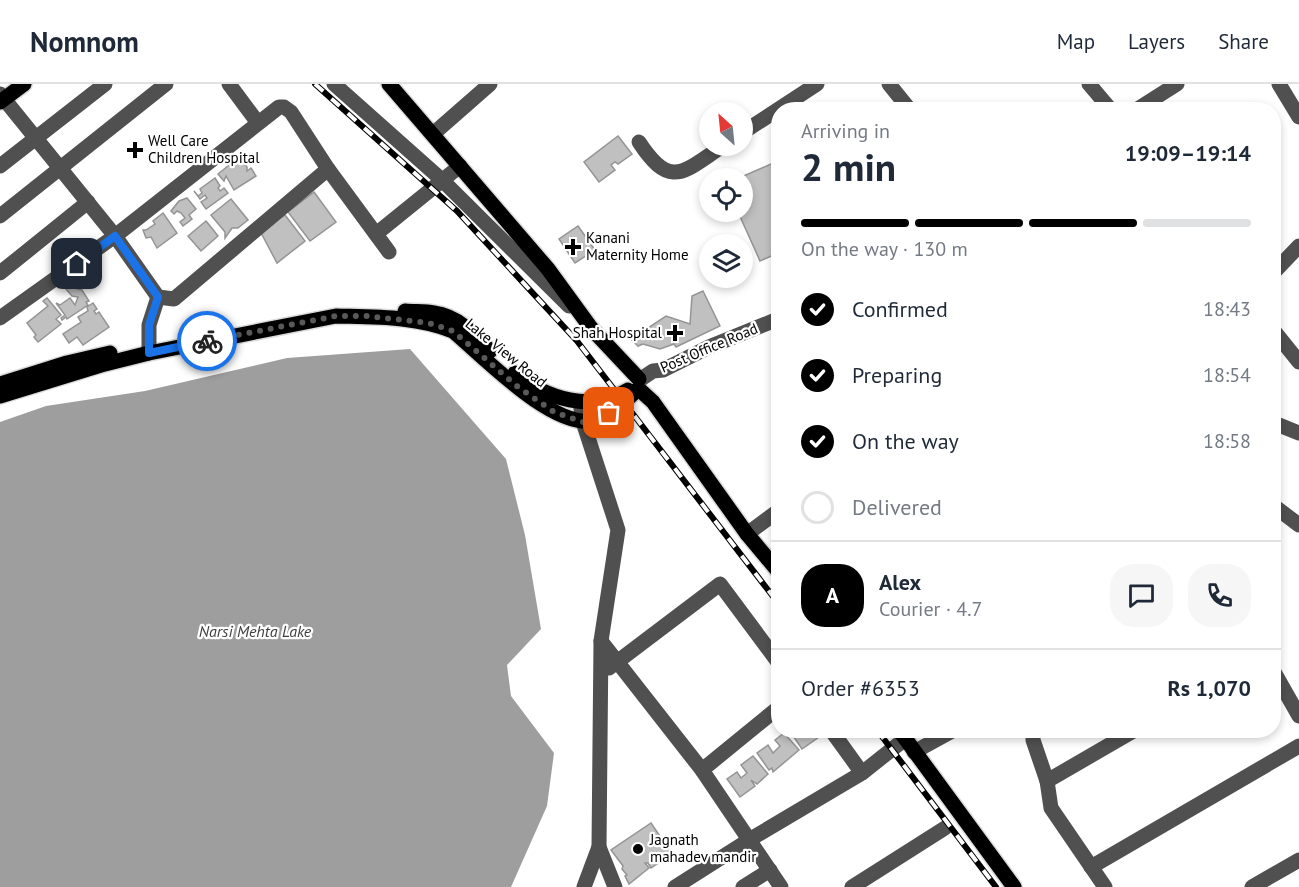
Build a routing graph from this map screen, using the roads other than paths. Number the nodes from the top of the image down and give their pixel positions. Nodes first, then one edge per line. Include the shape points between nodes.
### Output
1 (12, 84) edge
2 (24, 84) edge
3 (105, 84) edge
4 (228, 84) edge
5 (334, 84) edge
6 (389, 84) edge
7 (490, 84) edge
8 (817, 84) edge
9 (889, 84) edge
10 (1089, 84) edge
11 (1177, 84) edge
12 (1279, 84) edge
13 (157, 87) edge
14 (1, 97) edge
15 (789, 102) edge
16 (904, 102) edge
17 (1104, 102) edge
18 (1149, 102) edge
19 (771, 114) edge
20 (1299, 117) edge
21 (258, 123) junction
22 (753, 126) edge
23 (433, 134) junction
24 (36, 137) junction
25 (639, 142) dead end
26 (707, 156) edge
27 (0, 166) edge
28 (460, 166) junction
29 (60, 167) junction
30 (328, 169) junction
31 (442, 180) junction
32 (88, 202) junction
33 (0, 216) edge
34 (376, 234) junction
35 (115, 236) junction
36 (1299, 246) edge
37 (389, 252) dead end
38 (1281, 265) edge
39 (0, 273) edge
40 (158, 297) junction
41 (0, 318) edge
42 (771, 324) edge
43 (591, 328) junction
44 (1281, 342) edge
45 (149, 349) junction
46 (1299, 362) edge
47 (639, 386) junction
48 (4, 389) edge
49 (580, 402) junction
50 (583, 422) junction
51 (1281, 426) edge
52 (1299, 433) edge
53 (1281, 511) edge
54 (771, 516) edge
55 (1299, 525) edge
56 (747, 534) junction
57 (771, 563) edge
58 (601, 641) junction
59 (771, 653) edge
60 (617, 662) junction
61 (601, 674) junction
62 (1281, 684) edge
63 (771, 714) edge
64 (1299, 716) edge
65 (837, 738) edge
66 (1033, 738) edge
67 (1121, 738) edge
68 (906, 741) edge
69 (1299, 746) edge
70 (702, 770) junction
71 (862, 773) junction
72 (1047, 781) junction
73 (945, 828) dead end
74 (749, 840) junction
75 (599, 847) junction
76 (1299, 860) edge
77 (1091, 867) junction
78 (770, 870) junction
79 (584, 887) edge
80 (615, 887) edge
81 (675, 887) edge
82 (743, 887) edge
83 (782, 887) edge
84 (852, 887) edge
85 (1014, 887) edge
86 (1105, 887) edge
87 (1252, 887) edge

1 - 14 main road
2 - 14 main road
3 - 24 street
4 - 21 street
5 - 31 street
6 - 23 main road
7 - 23 street
8 - 15 street
9 - 16 street
10 - 17 street
11 - 18 street
12 - 20 street
13 - 29 street
14 - 24 street
19 - 22 street
21 - 30 street via 284,107
21 - 35 street
23 - 28 main road
24 - 27 street
24 - 29 street
25 - 26 street via 660,168 672,173 681,173
28 - 31 street
28 - 43 main road via 548,269
29 - 32 street
29 - 33 street
30 - 34 street
30 - 40 street via 174,299
31 - 34 street
31 - 43 street
32 - 35 street
32 - 39 street
34 - 37 street
35 - 40 street
35 - 41 street
36 - 38 street
40 - 45 street via 149,325
42 - 47 street, Post Office Road via 709,346
43 - 47 main road
44 - 46 street
45 - 48 main road, Lake View Road
45 - 49 main road, Lake View Road via 333,307 436,313 466,327 524,381 560,398
45 - 50 main road, Lake View Road via 336,316 429,323 453,331 546,408
47 - 49 main road via 600,402
47 - 50 main road via 609,413
47 - 56 main road
49 - 50 street
50 - 58 street via 618,530
51 - 52 street
53 - 55 street
54 - 56 street
56 - 57 main road
58 - 60 street
58 - 61 street
59 - 60 street via 720,584
60 - 61 street
60 - 70 street
61 - 75 street
62 - 64 street
63 - 70 street
65 - 71 street
66 - 72 street
67 - 72 street
68 - 71 street
68 - 85 main road
69 - 77 street
70 - 74 street
71 - 74 street
72 - 77 street via 1051,808
73 - 84 street
74 - 78 street
74 - 81 street
75 - 79 street
75 - 80 street
76 - 87 street
77 - 86 street
78 - 82 street
78 - 83 street

